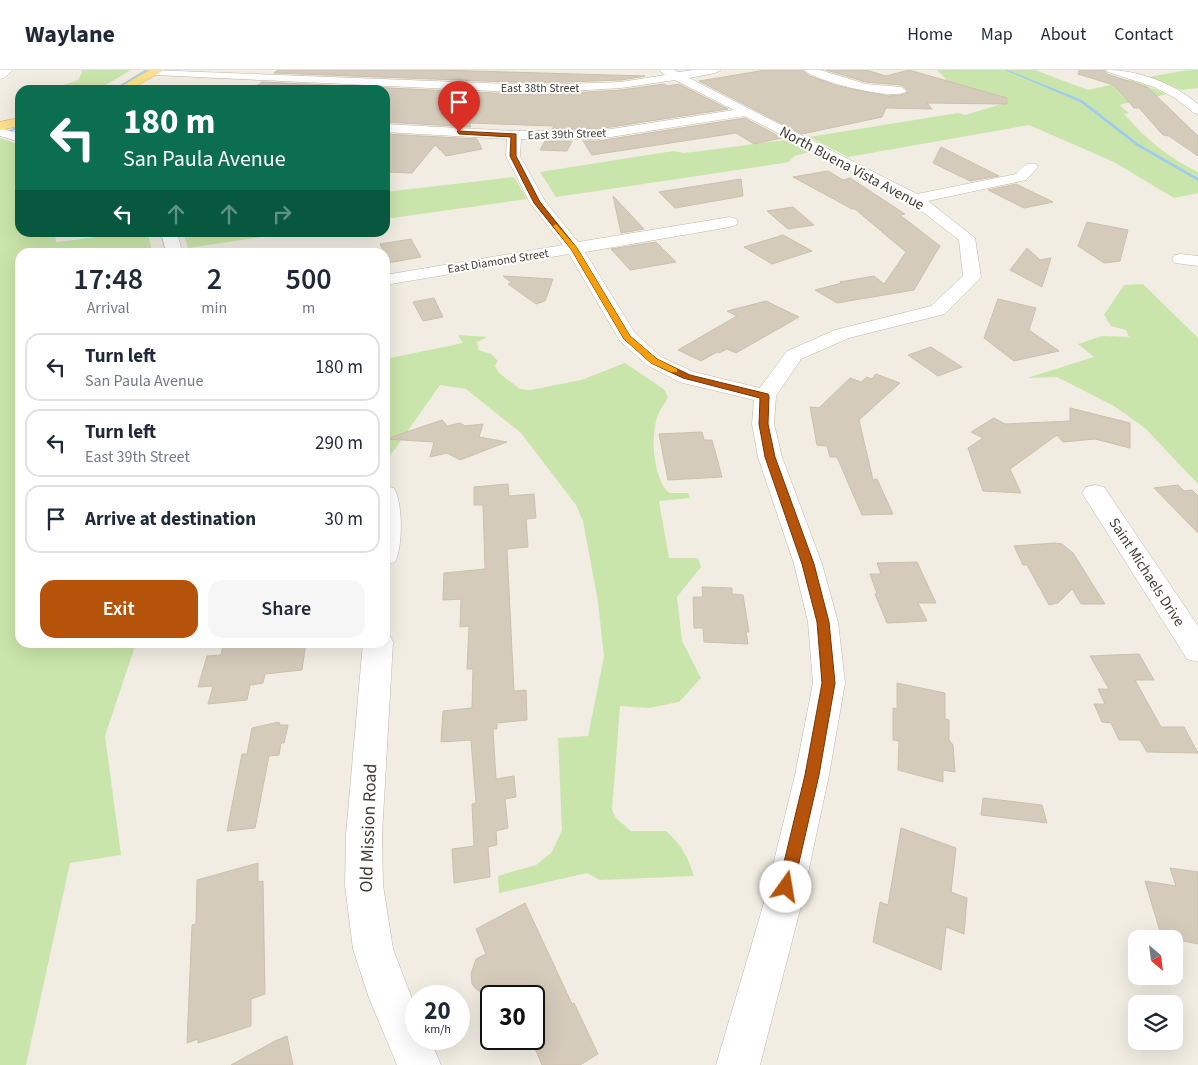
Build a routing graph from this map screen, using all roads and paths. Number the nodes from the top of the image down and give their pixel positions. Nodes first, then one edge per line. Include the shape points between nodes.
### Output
1 (6, 70) edge
2 (308, 70) edge
3 (715, 70) edge
4 (810, 70) edge
5 (1112, 70) edge
6 (156, 71) edge
7 (671, 73) edge
8 (0, 76) edge
9 (296, 79) junction
10 (130, 85) edge
11 (288, 85) edge
12 (901, 91) dead end
13 (1198, 110) edge
14 (748, 112) junction
15 (15, 123) edge
16 (0, 126) edge
17 (390, 128) edge
18 (0, 132) edge
19 (514, 135) junction
20 (15, 136) edge
21 (1031, 168) dead end
22 (915, 199) junction
23 (730, 222) dead end
24 (574, 248) junction
25 (390, 279) edge
26 (765, 396) junction
27 (1095, 493) dead end
28 (378, 648) edge
29 (1198, 650) edge
30 (420, 1065) edge
31 (738, 1065) edge

1 - 8 street
2 - 9 street
3 - 7 street, East 38th Street
4 - 12 street via 850,84 882,91
5 - 13 street via 1163,86 1188,100
6 - 9 street, East 38th Street
6 - 10 main road
7 - 9 street, East 38th Street via 621,85 551,89
7 - 14 street, North Buena Vista Avenue
9 - 11 street
14 - 19 street, East 39th Street via 598,135
14 - 22 street, North Buena Vista Avenue
15 - 16 main road
17 - 19 street, East 39th Street
18 - 20 street
19 - 24 street via 513,156 538,203
21 - 22 street via 1021,177
22 - 26 street, North Buena Vista Avenue via 967,238 972,278 938,310 842,334 794,355
23 - 24 street, East Diamond Street
24 - 25 street, East Diamond Street
24 - 26 street via 627,337 654,361 686,377
26 - 31 street via 763,424 770,457 811,574 823,622 829,683 782,906
27 - 29 street, Saint Michaels Drive
28 - 30 street, Old Mission Road via 364,836 364,886 373,948 390,998

